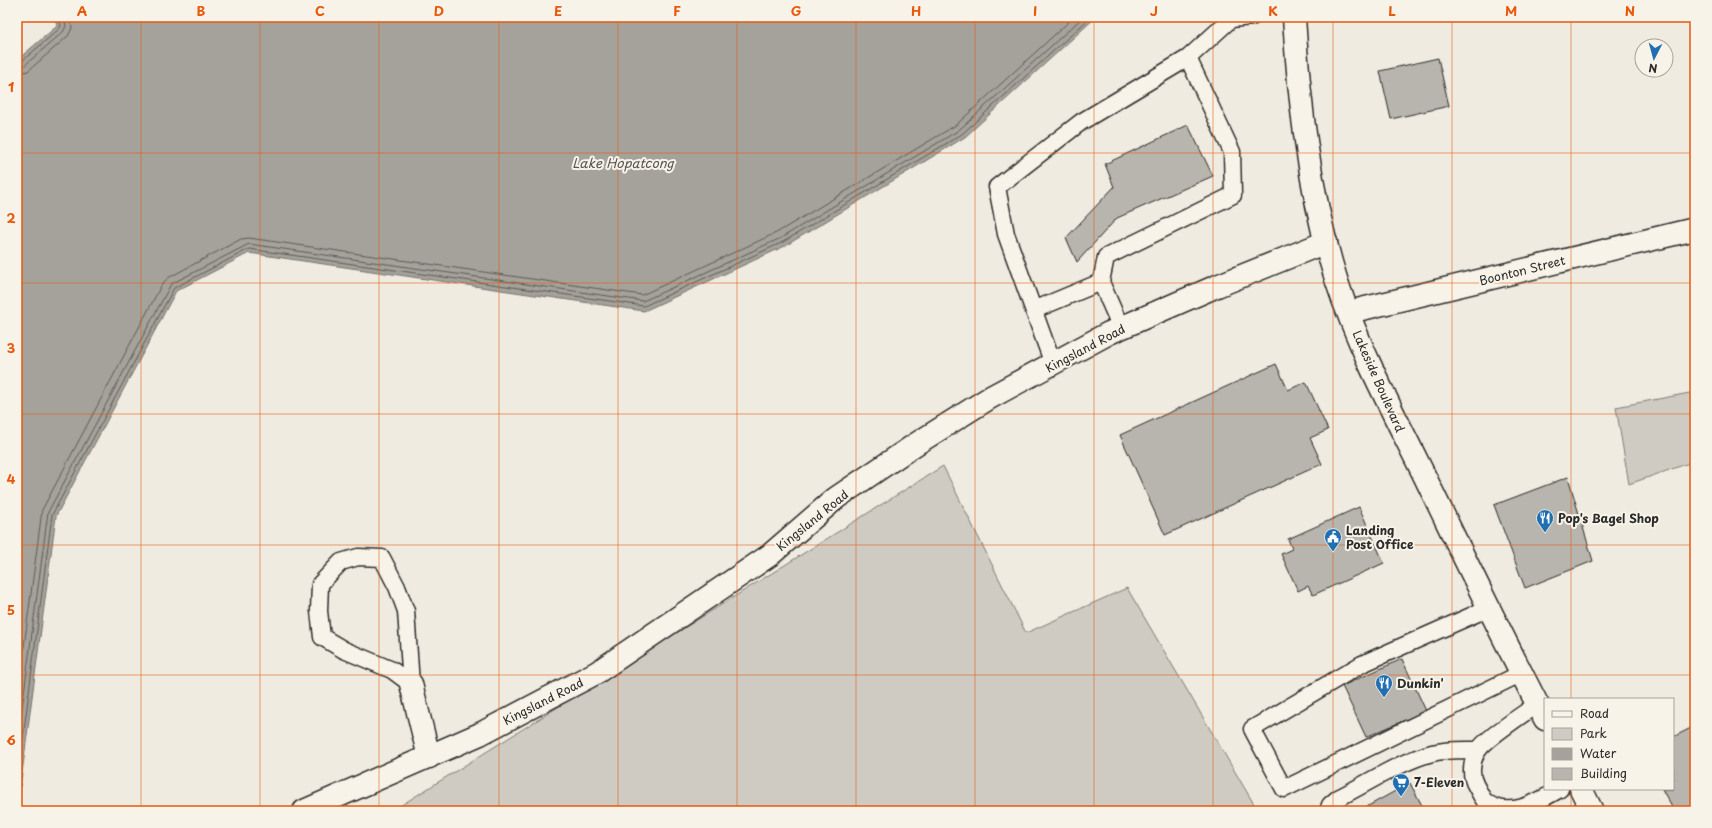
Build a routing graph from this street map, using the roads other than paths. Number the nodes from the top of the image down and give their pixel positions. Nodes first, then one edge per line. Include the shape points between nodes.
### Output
1 (1252, 17) edge
2 (1294, 17) edge
3 (1188, 58) junction
4 (1695, 228) edge
5 (1326, 242) junction
6 (1101, 282) junction
7 (1034, 310) junction
8 (1349, 312) junction
9 (1121, 328) junction
10 (1053, 364) junction
11 (1489, 608) junction
12 (1522, 673) junction
13 (412, 684) junction
14 (1541, 712) edge
15 (1478, 750) junction
16 (429, 757) junction
17 (1558, 790) edge
18 (1582, 790) edge
19 (1508, 810) edge
20 (304, 811) edge
21 (1328, 811) edge
22 (1592, 811) edge

1 - 3 lane via 1231,19
2 - 5 street, Lakeside Boulevard via 1303,116
3 - 6 lane via 1232,152 1233,195 1106,257
3 - 7 lane via 1081,122 997,187 1006,234
4 - 8 street, Boonton Street
5 - 8 street, Lakeside Boulevard via 1337,282
5 - 9 street, Kingsland Road
6 - 7 lane
6 - 9 lane
7 - 10 lane
8 - 11 street, Lakeside Boulevard via 1375,376
9 - 10 street, Kingsland Road
10 - 16 street, Kingsland Road via 991,397 836,498 770,555 596,673 480,734
11 - 12 street, Lakeside Boulevard
11 - 12 lane via 1362,664 1252,729 1284,789
12 - 14 street, Lakeside Boulevard
13 - 13 lane via 406,611 382,558 358,557 340,562 320,584 319,611 322,637 344,650 392,670
13 - 16 street
14 - 15 lane via 1493,736
15 - 19 lane via 1472,763 1473,780 1485,802
15 - 21 lane via 1432,752 1411,760 1338,798 1330,805
16 - 20 street, Kingsland Road
17 - 19 lane via 1524,807
18 - 22 street

